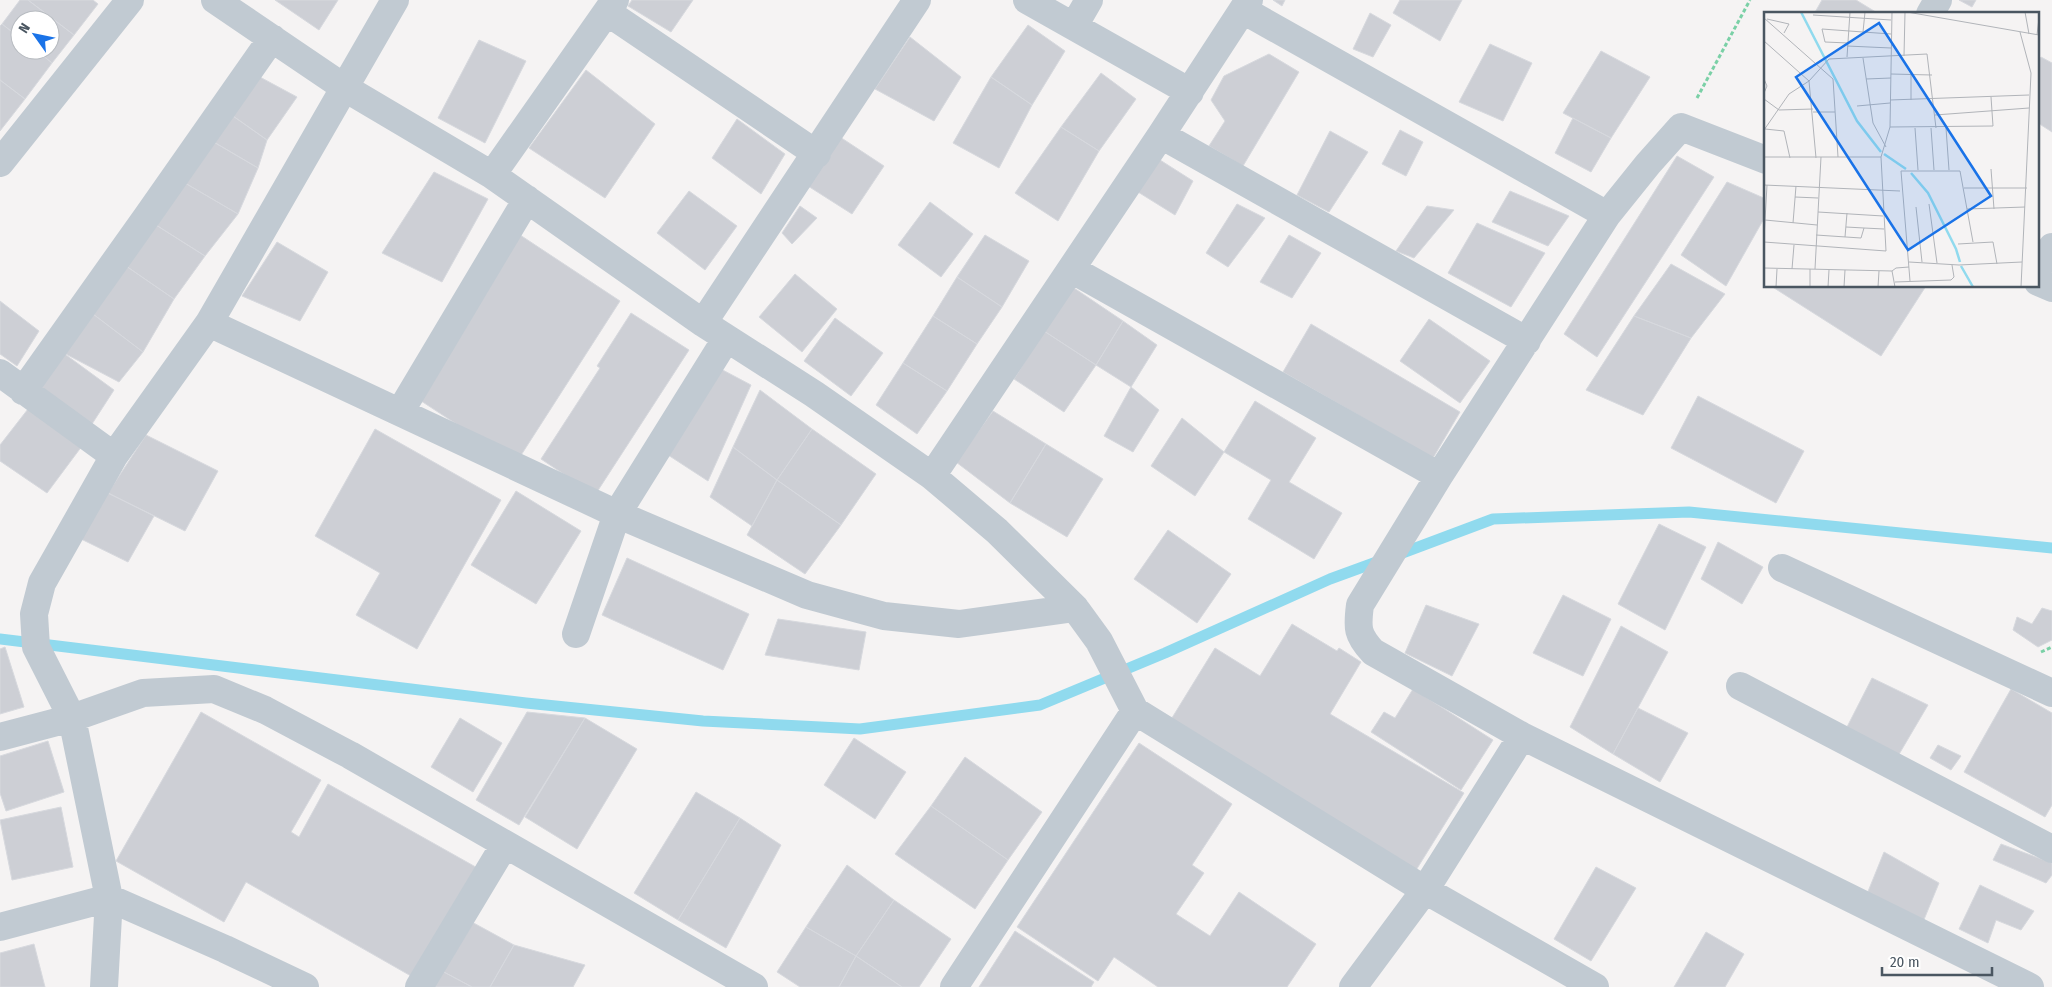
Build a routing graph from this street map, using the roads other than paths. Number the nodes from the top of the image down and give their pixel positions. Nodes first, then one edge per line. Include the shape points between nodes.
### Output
1 (130, 0) edge
2 (215, 0) edge
3 (395, 0) edge
4 (917, 0) edge
5 (1027, 0) edge
6 (1089, 0) edge
7 (1938, 0) edge
8 (1246, 5) edge
9 (611, 6) edge
10 (1931, 12) edge
11 (1074, 26) junction
12 (272, 38) junction
13 (345, 88) junction
14 (1190, 92) junction
15 (1161, 136) junction
16 (817, 154) junction
17 (1764, 159) edge
18 (0, 163) edge
19 (492, 175) junction
20 (527, 199) junction
21 (1607, 215) junction
22 (2052, 247) edge
23 (2040, 265) edge
24 (1071, 269) junction
25 (2040, 283) edge
26 (2052, 288) edge
27 (209, 323) junction
28 (703, 323) junction
29 (726, 339) junction
30 (1527, 341) junction
31 (0, 373) edge
32 (23, 390) junction
33 (400, 412) junction
34 (114, 456) junction
35 (932, 476) junction
36 (1439, 476) junction
37 (617, 514) junction
38 (1782, 568) dead end
39 (1074, 608) junction
40 (576, 634) dead end
41 (1740, 686) dead end
42 (2052, 693) edge
43 (1130, 700) junction
44 (72, 718) junction
45 (1522, 736) junction
46 (0, 737) edge
47 (505, 844) junction
48 (2052, 849) edge
49 (1425, 890) junction
50 (109, 898) junction
51 (0, 927) edge
52 (104, 987) edge
53 (304, 987) edge
54 (419, 987) edge
55 (754, 987) edge
56 (954, 987) edge
57 (1353, 987) edge
58 (1594, 987) edge
59 (2030, 987) edge

1 - 18 street
2 - 12 street
3 - 13 street
4 - 16 street
5 - 11 street
6 - 11 street
7 - 10 street
8 - 14 street
8 - 21 street
9 - 16 street
9 - 19 street
11 - 14 street
12 - 13 street
12 - 32 street
13 - 19 street
13 - 27 street
14 - 15 street
15 - 24 street
15 - 30 street
16 - 28 street
17 - 21 street via 1681,128
19 - 20 street
20 - 28 street
20 - 33 street
21 - 30 street
22 - 23 street
24 - 35 street
24 - 36 street
25 - 26 street
27 - 33 street
27 - 34 street
28 - 29 street
29 - 35 street via 814,394
29 - 37 street
30 - 36 street
31 - 32 street
32 - 34 street
33 - 37 street
34 - 44 street via 42,583 34,614 35,636
35 - 39 street via 997,530
36 - 45 street via 1360,605 1358,625 1361,639 1373,652
37 - 39 street via 807,595 884,616 959,624
37 - 40 street
38 - 42 street
39 - 43 street via 1099,642
41 - 48 street
43 - 49 street
43 - 56 street
44 - 46 street
44 - 47 street via 143,693 214,689 265,710 350,755
44 - 50 street
45 - 49 street
45 - 59 street
47 - 54 street
47 - 55 street
49 - 57 street
49 - 58 street
50 - 51 street
50 - 52 street
50 - 53 street

